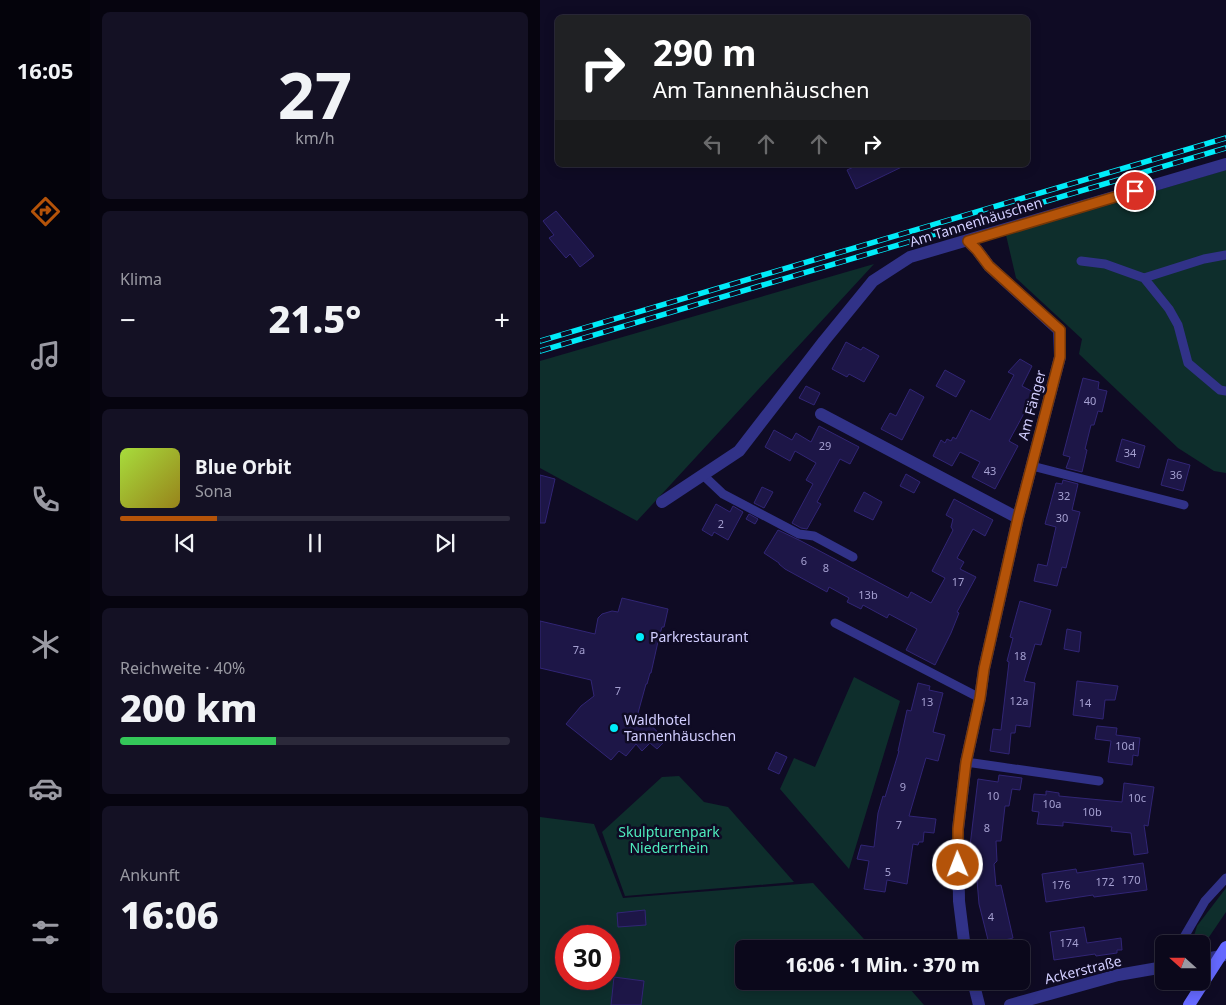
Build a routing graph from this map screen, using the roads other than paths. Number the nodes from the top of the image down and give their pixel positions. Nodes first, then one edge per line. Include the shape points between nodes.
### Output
1 (1226, 164) edge
2 (968, 241) junction
3 (1226, 255) edge
4 (1081, 262) dead end
5 (1144, 278) junction
6 (1226, 391) edge
7 (822, 414) dead end
8 (1032, 466) junction
9 (704, 476) junction
10 (662, 502) dead end
11 (1184, 505) dead end
12 (1018, 518) junction
13 (852, 557) dead end
14 (835, 623) dead end
15 (980, 698) junction
16 (966, 762) junction
17 (1099, 781) dead end
18 (1226, 878) edge
19 (1185, 935) edge
20 (964, 940) edge
21 (1224, 953) edge
22 (1210, 957) edge
23 (1155, 969) edge
24 (975, 990) edge
25 (979, 1005) edge
26 (1010, 1005) edge
27 (1189, 1005) edge

1 - 2 street, Am Tannenhäuschen
2 - 8 street, Am Fänger via 989,266 1060,330 1060,357
2 - 9 street, Am Tannenhäuschen via 910,256 873,281 739,451
3 - 5 lane
4 - 5 lane via 1105,264
5 - 6 lane via 1169,308 1178,325 1188,363 1220,390
7 - 12 street
8 - 11 lane
8 - 12 street, Am Fänger
9 - 10 street, Am Tannenhäuschen
9 - 13 lane via 724,494 799,534 814,536
12 - 15 street, Am Fänger
14 - 15 lane
15 - 16 street, Am Fänger
16 - 17 lane
16 - 20 street, Am Fänger via 958,829 959,901
18 - 19 lane via 1205,901
21 - 22 street
21 - 27 main road
23 - 26 street, Ackerstraße via 1118,975
24 - 25 street

